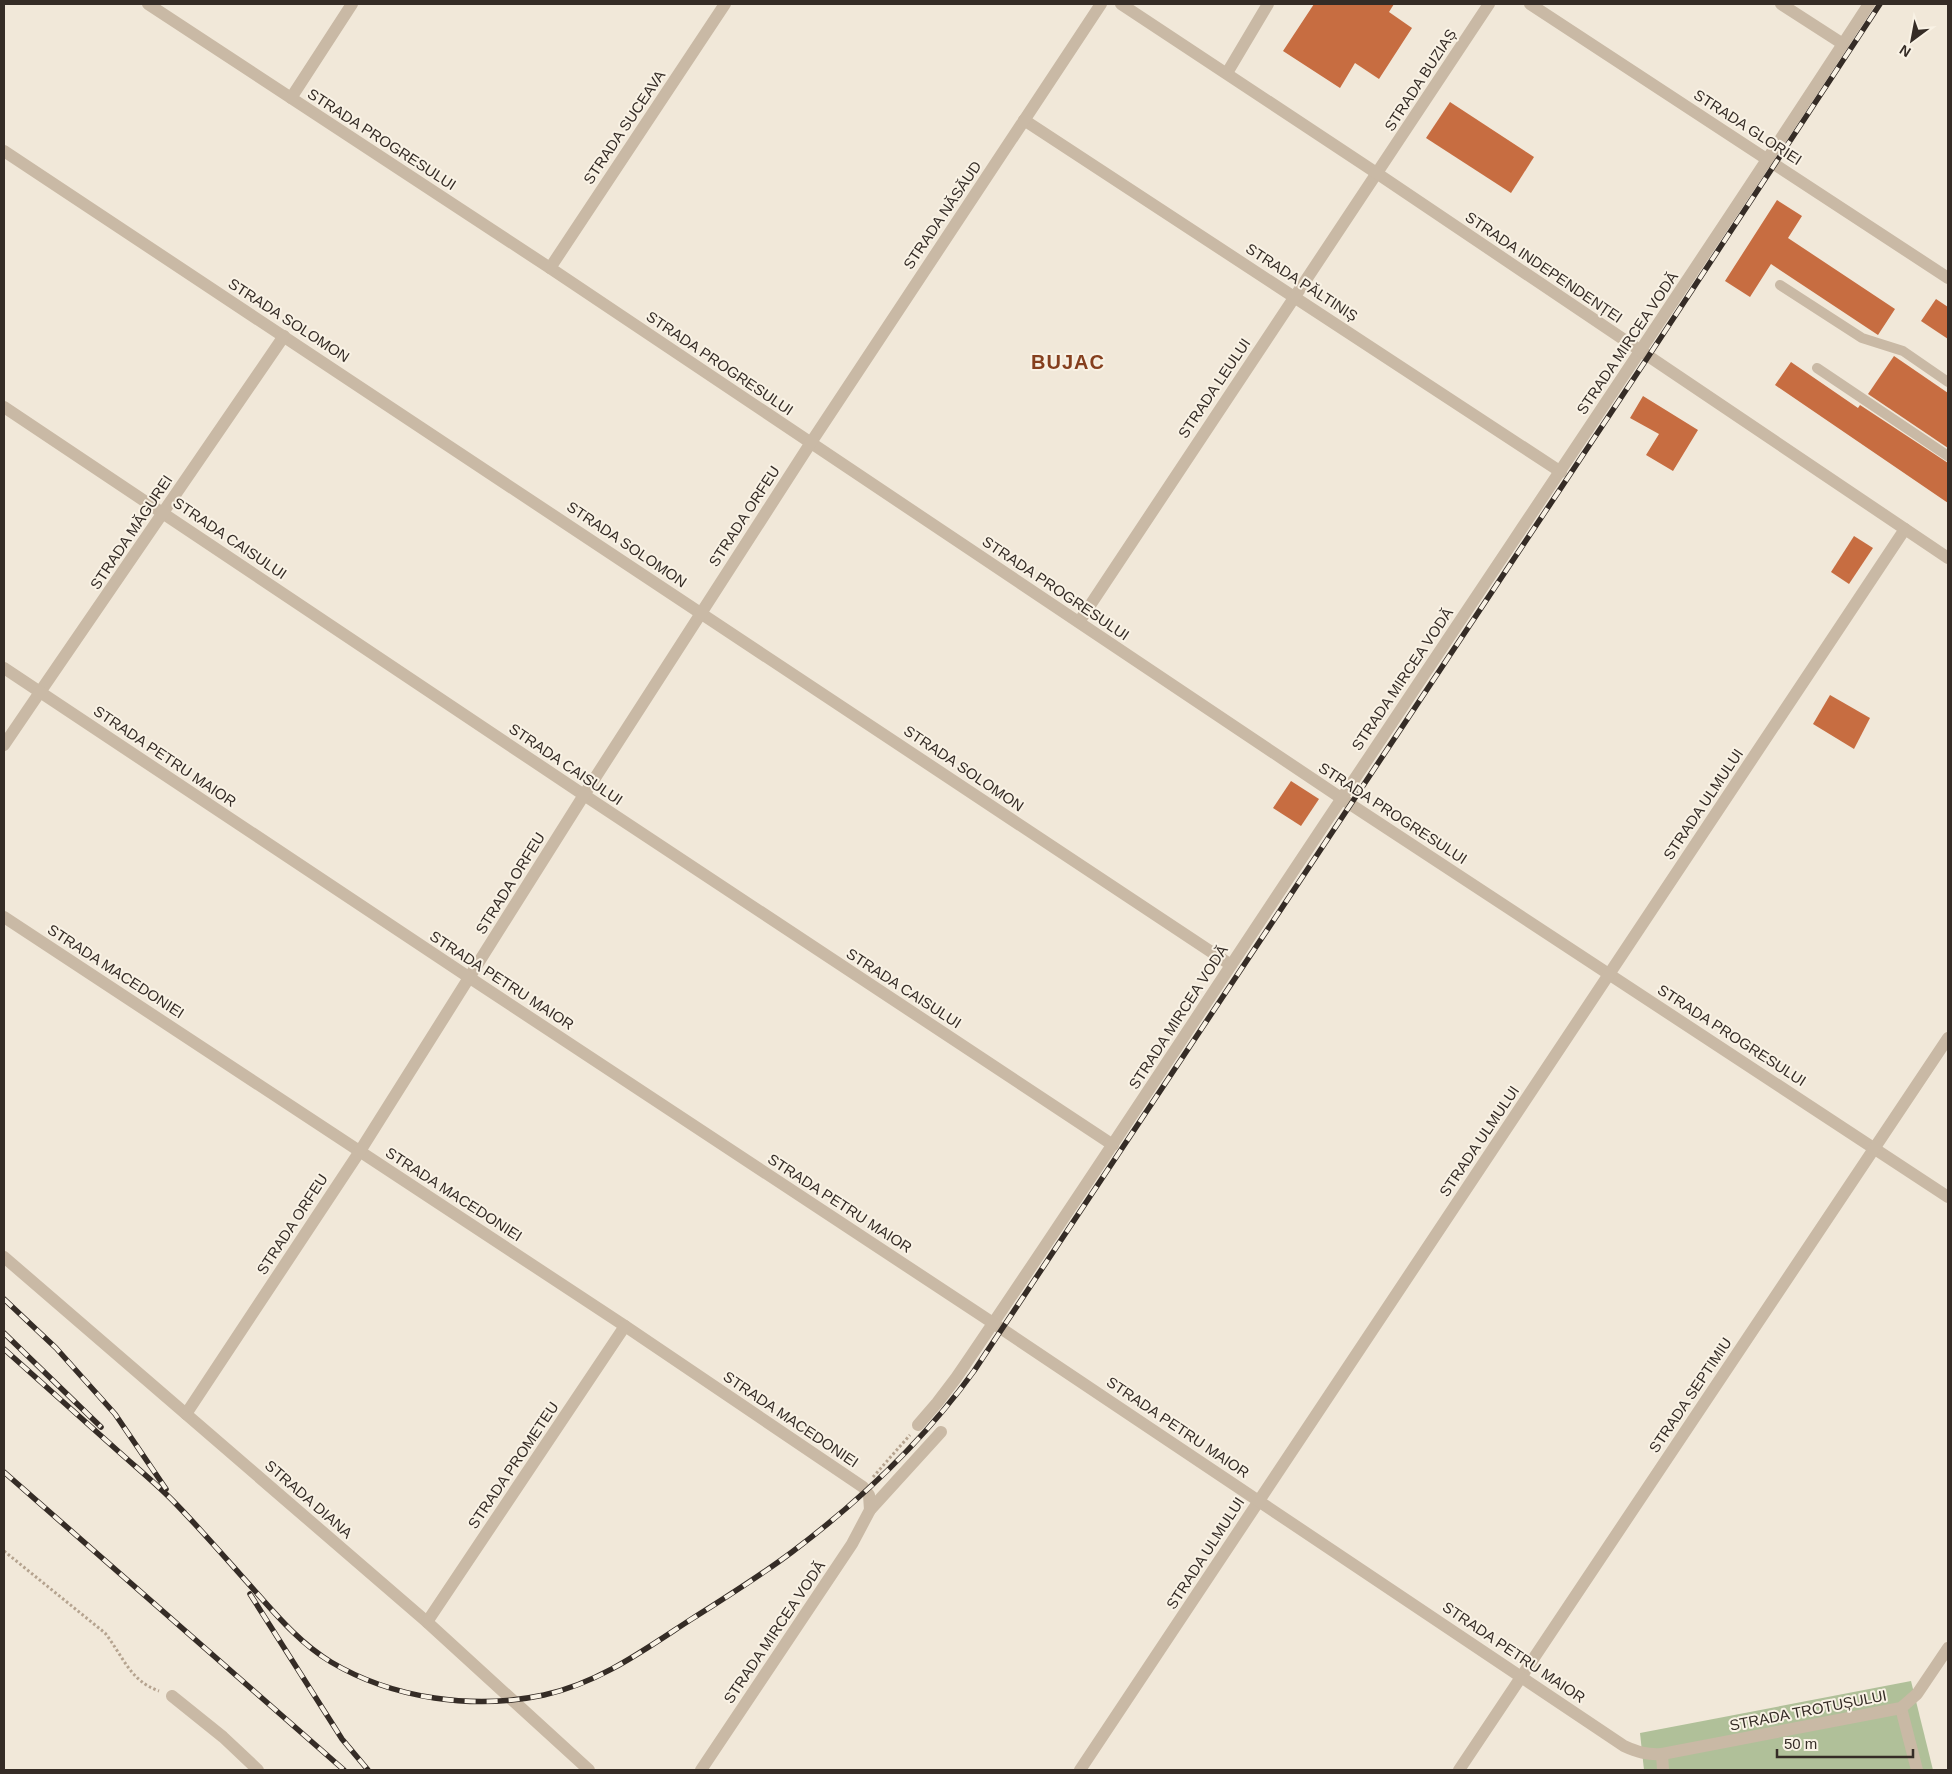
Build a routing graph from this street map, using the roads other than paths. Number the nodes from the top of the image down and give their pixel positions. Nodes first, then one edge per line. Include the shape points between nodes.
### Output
1 (148, 4) edge
2 (352, 4) edge
3 (725, 4) edge
4 (1101, 4) edge
5 (1121, 4) edge
6 (1268, 4) edge
7 (1489, 4) edge
8 (1530, 4) edge
9 (1782, 4) edge
10 (1869, 4) edge
11 (1843, 44) junction
12 (1227, 73) junction
13 (291, 98) junction
14 (1024, 120) junction
15 (4, 151) edge
16 (1767, 160) junction
17 (1378, 174) junction
18 (550, 268) junction
19 (1948, 278) edge
20 (1780, 285) dead end
21 (1295, 297) junction
22 (284, 336) junction
23 (1641, 352) junction
24 (1817, 368) dead end
25 (1948, 382) edge
26 (4, 407) edge
27 (810, 444) junction
28 (1948, 456) edge
29 (1561, 472) junction
30 (163, 513) junction
31 (1905, 529) junction
32 (1948, 558) edge
33 (702, 612) junction
34 (1079, 622) junction
35 (4, 668) edge
36 (40, 692) junction
37 (4, 745) edge
38 (584, 795) junction
39 (1342, 798) junction
40 (4, 917) edge
41 (1232, 964) junction
42 (1610, 974) junction
43 (470, 978) junction
44 (1948, 1038) edge
45 (1113, 1145) junction
46 (1874, 1148) junction
47 (360, 1151) junction
48 (1948, 1197) edge
49 (4, 1257) edge
50 (993, 1323) junction
51 (626, 1326) junction
52 (186, 1414) junction
53 (918, 1424) road end
54 (941, 1432) dead end
55 (1259, 1501) junction
56 (870, 1510) junction
57 (427, 1622) junction
58 (1948, 1648) edge
59 (1522, 1676) junction
60 (172, 1696) road end
61 (1901, 1708) junction
62 (1662, 1754) junction
63 (258, 1770) edge
64 (589, 1770) edge
65 (701, 1770) edge
66 (1080, 1770) edge
67 (1459, 1770) edge
68 (1664, 1770) edge
69 (1916, 1770) edge

1 - 13 street, STRADA PROGRESULUI
2 - 13 street
3 - 18 street, STRADA SUCEAVA
4 - 14 street, STRADA NĂSĂUD
5 - 12 street, STRADA INDEPENDENȚEI
6 - 12 street
7 - 17 street, STRADA BUZIAȘ
8 - 16 street, STRADA GLORIEI
9 - 11 street
10 - 11 street, STRADA MIRCEA VODĂ
11 - 16 street, STRADA MIRCEA VODĂ
12 - 17 street, STRADA INDEPENDENȚEI
13 - 18 street, STRADA PROGRESULUI
14 - 21 street, STRADA PĂLTINIȘ
14 - 27 street, STRADA NĂSĂUD
15 - 22 street, STRADA SOLOMON
16 - 19 street, STRADA GLORIEI
16 - 23 street, STRADA MIRCEA VODĂ
17 - 21 street, STRADA LEULUI
17 - 23 street, STRADA INDEPENDENȚEI
18 - 27 street, STRADA PROGRESULUI
20 - 25 lane via 1862,338 1903,351
21 - 29 street, STRADA PĂLTINIȘ
21 - 34 street, STRADA LEULUI
22 - 30 street, STRADA MĂGUREI
22 - 33 street, STRADA SOLOMON
23 - 29 street, STRADA MIRCEA VODĂ
23 - 31 street, STRADA INDEPENDENȚEI
24 - 28 lane
26 - 30 street, STRADA CAISULUI
27 - 33 street, STRADA ORFEU
27 - 34 street, STRADA PROGRESULUI
29 - 39 street, STRADA MIRCEA VODĂ
30 - 36 street, STRADA MĂGUREI
30 - 38 street, STRADA CAISULUI
31 - 32 street, STRADA INDEPENDENȚEI
31 - 42 street, STRADA ULMULUI
33 - 38 street, STRADA ORFEU
33 - 41 street, STRADA SOLOMON
34 - 39 street, STRADA PROGRESULUI
35 - 36 street, STRADA PETRU MAIOR
36 - 37 street, STRADA MĂGUREI
36 - 43 street, STRADA PETRU MAIOR
38 - 43 street, STRADA ORFEU
38 - 45 street, STRADA CAISULUI
39 - 41 street, STRADA MIRCEA VODĂ
39 - 42 street, STRADA PROGRESULUI
40 - 47 street, STRADA MACEDONIEI
41 - 45 street, STRADA MIRCEA VODĂ
42 - 46 street, STRADA PROGRESULUI
42 - 55 street, STRADA ULMULUI
43 - 47 street, STRADA ORFEU
43 - 50 street, STRADA PETRU MAIOR
44 - 46 street, STRADA SEPTIMIU
45 - 50 street, STRADA MIRCEA VODĂ
46 - 48 street, STRADA PROGRESULUI
46 - 59 street, STRADA SEPTIMIU
47 - 51 street, STRADA MACEDONIEI
47 - 52 street, STRADA ORFEU
49 - 52 street, STRADA DIANA
50 - 53 street, STRADA MIRCEA VODĂ via 952,1384
50 - 55 street, STRADA PETRU MAIOR
51 - 56 street, STRADA MACEDONIEI via 863,1487 869,1495
51 - 57 street, STRADA PROMETEU
52 - 57 street, STRADA DIANA
54 - 56 street, STRADA MIRCEA VODĂ
55 - 59 street, STRADA PETRU MAIOR
55 - 66 street, STRADA ULMULUI
56 - 65 street, STRADA MIRCEA VODĂ via 852,1544
57 - 64 street, STRADA DIANA
58 - 61 street, STRADA TROTUȘULUI via 1917,1694
59 - 62 street, STRADA PETRU MAIOR via 1624,1746 1637,1752
59 - 67 street, STRADA SEPTIMIU
60 - 63 street
61 - 62 street, STRADA TROTUȘULUI
61 - 69 street
62 - 68 street

